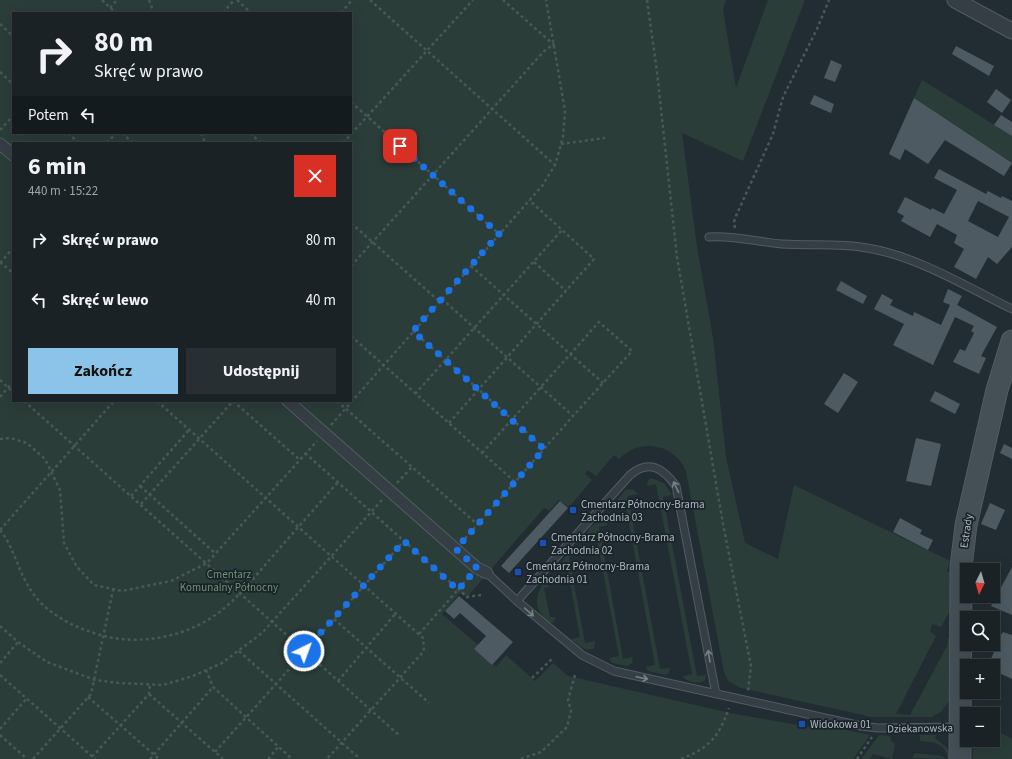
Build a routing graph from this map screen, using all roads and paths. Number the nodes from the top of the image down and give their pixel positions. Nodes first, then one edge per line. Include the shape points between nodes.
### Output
1 (102, 0) edge
2 (117, 0) edge
3 (149, 0) edge
4 (235, 0) edge
5 (352, 0) edge
6 (370, 0) edge
7 (473, 0) edge
8 (503, 0) edge
9 (546, 0) edge
10 (647, 0) edge
11 (829, 0) edge
12 (954, 0) edge
13 (110, 8) junction
14 (115, 12) edge
15 (154, 12) edge
16 (223, 12) edge
17 (250, 12) edge
18 (342, 12) edge
19 (0, 24) edge
20 (1012, 31) edge
21 (12, 35) edge
22 (554, 45) junction
23 (428, 50) junction
24 (0, 72) edge
25 (12, 83) edge
26 (352, 103) edge
27 (492, 109) junction
28 (367, 116) junction
29 (12, 117) edge
30 (0, 130) edge
31 (352, 133) edge
32 (69, 134) edge
33 (115, 134) edge
34 (123, 134) edge
35 (251, 134) edge
36 (351, 134) edge
37 (605, 138) dead end
38 (78, 142) edge
39 (108, 142) edge
40 (132, 142) edge
41 (261, 142) edge
42 (344, 142) edge
43 (0, 144) edge
44 (561, 144) junction
45 (12, 154) edge
46 (555, 165) junction
47 (433, 175) junction
48 (530, 200) junction
49 (352, 224) edge
50 (562, 230) junction
51 (499, 234) junction
52 (709, 237) dead end
53 (739, 238) junction
54 (373, 242) junction
55 (12, 249) edge
56 (0, 262) edge
57 (534, 262) junction
58 (352, 265) edge
59 (471, 266) junction
60 (12, 272) edge
61 (566, 291) junction
62 (504, 295) junction
63 (441, 300) junction
64 (1012, 309) edge
65 (537, 324) junction
66 (474, 328) junction
67 (413, 331) junction
68 (352, 337) edge
69 (1012, 341) edge
70 (570, 354) junction
71 (507, 358) junction
72 (446, 360) junction
73 (383, 365) junction
74 (0, 380) edge
75 (12, 383) edge
76 (603, 383) junction
77 (540, 387) junction
78 (8, 388) junction
79 (479, 390) junction
80 (12, 391) edge
81 (415, 394) junction
82 (0, 397) edge
83 (352, 401) edge
84 (25, 402) edge
85 (113, 402) edge
86 (158, 402) edge
87 (232, 402) edge
88 (234, 402) edge
89 (289, 402) edge
90 (338, 402) edge
91 (351, 402) edge
92 (345, 409) junction
93 (573, 416) junction
94 (512, 419) junction
95 (449, 423) junction
96 (189, 430) junction
97 (324, 433) junction
98 (0, 438) edge
99 (199, 439) junction
100 (74, 445) junction
101 (544, 449) junction
102 (306, 453) junction
103 (482, 453) junction
104 (300, 460) junction
105 (412, 467) junction
106 (51, 472) junction
107 (338, 482) junction
108 (515, 482) junction
109 (140, 486) junction
110 (390, 490) junction
111 (150, 494) junction
112 (132, 496) junction
113 (265, 498) junction
114 (141, 504) junction
115 (371, 512) junction
116 (478, 524) junction
117 (298, 527) junction
118 (0, 530) edge
119 (404, 541) junction
120 (456, 549) junction
121 (216, 554) junction
122 (331, 557) junction
123 (208, 563) junction
124 (482, 570) junction
125 (364, 585) junction
126 (113, 590) junction
127 (458, 590) junction
128 (240, 593) junction
129 (481, 595) dead end
130 (516, 600) junction
131 (396, 613) junction
132 (334, 619) junction
133 (271, 622) junction
134 (0, 626) edge
135 (419, 634) junction
136 (103, 635) junction
137 (18, 642) junction
138 (367, 648) junction
139 (239, 651) junction
140 (304, 651) junction
141 (553, 658) dead end
142 (0, 663) edge
143 (206, 670) junction
144 (575, 674) dead end
145 (0, 675) edge
146 (400, 677) junction
147 (532, 678) dead end
148 (95, 680) junction
149 (338, 681) junction
150 (150, 684) junction
151 (275, 684) junction
152 (214, 687) junction
153 (748, 692) dead end
154 (149, 694) junction
155 (716, 694) junction
156 (88, 697) junction
157 (27, 698) junction
158 (429, 703) dead end
159 (960, 707) edge
160 (729, 708) dead end
161 (371, 710) junction
162 (246, 716) junction
163 (182, 723) junction
164 (120, 726) junction
165 (960, 727) edge
166 (60, 728) junction
167 (878, 728) junction
168 (0, 729) edge
169 (0, 735) edge
170 (400, 736) dead end
171 (342, 743) junction
172 (279, 746) junction
173 (960, 747) edge
174 (215, 752) junction
175 (154, 755) junction
176 (94, 758) edge
177 (27, 759) edge
178 (33, 759) edge
179 (150, 759) edge
180 (158, 759) edge
181 (223, 759) edge
182 (268, 759) edge
183 (292, 759) edge
184 (327, 759) edge
185 (360, 759) edge
186 (521, 759) edge
187 (681, 759) edge
188 (857, 759) edge
189 (960, 759) edge

1 - 13 path
2 - 13 path
3 - 15 path
4 - 16 path
4 - 17 path
5 - 18 path
6 - 23 path
7 - 23 path
8 - 22 path
9 - 22 path
10 - 153 path via 677,257 722,524 751,666
11 - 53 path via 783,97 773,134 736,216 735,227
12 - 20 street
13 - 14 path
19 - 21 path
22 - 27 path via 546,49
22 - 44 path via 565,111
23 - 27 path
23 - 28 path
24 - 25 path
26 - 28 path
27 - 46 path
27 - 47 path
28 - 31 path
28 - 47 path
29 - 30 path
32 - 38 path
33 - 39 path
34 - 40 path
35 - 41 path
36 - 42 path
37 - 44 path
43 - 45 street
44 - 46 path
46 - 48 path
47 - 51 path
47 - 54 path
48 - 50 path
48 - 51 path
49 - 54 path
50 - 57 path
50 - 61 path via 594,259
51 - 59 path
52 - 53 lane
53 - 64 lane via 782,244 845,245 884,252 917,263
54 - 58 path
54 - 63 path
55 - 56 path
56 - 60 path
57 - 61 path
57 - 62 path
59 - 62 path
59 - 63 path
61 - 65 path
62 - 65 path
62 - 66 path
63 - 66 path
63 - 67 path
65 - 70 path
65 - 71 path
66 - 71 path
66 - 72 path
67 - 72 path
67 - 73 path
68 - 73 path
69 - 159 main road, Estrady via 997,390 966,525 961,567
70 - 76 path
70 - 76 path via 599,322 632,351
70 - 77 path
71 - 77 path
71 - 79 path
72 - 79 path
72 - 81 path
73 - 81 path
73 - 83 path
74 - 78 path
75 - 78 path
76 - 93 path
77 - 93 path
77 - 94 path
78 - 80 path
78 - 82 path
79 - 94 path
79 - 95 path
81 - 95 path
84 - 100 path
85 - 100 path
86 - 96 path
87 - 99 path
88 - 104 path
89 - 97 street
90 - 92 path
91 - 92 path
92 - 97 path
92 - 105 path
93 - 101 path
94 - 101 path
94 - 103 path
95 - 103 path
96 - 99 path
96 - 109 path
97 - 102 path
97 - 110 street
98 - 106 path via 26,443 45,459
99 - 111 path
99 - 113 path
100 - 106 path
100 - 112 path
101 - 108 path
102 - 104 path
102 - 107 path
103 - 108 path
104 - 113 path
105 - 110 path
105 - 116 path
106 - 118 path
106 - 126 path via 60,490 64,543 77,567 94,585
107 - 115 path
107 - 117 path
108 - 116 path
109 - 111 path
109 - 112 path
110 - 115 path
110 - 120 street
111 - 114 path
111 - 121 path
112 - 114 path
113 - 117 path
113 - 121 path
114 - 123 path
115 - 119 path
115 - 122 path
116 - 120 path
117 - 122 path
117 - 128 path
118 - 136 path via 32,593 43,604 80,628
119 - 125 path
119 - 127 path
120 - 124 street
121 - 123 path
122 - 125 path
122 - 133 path
123 - 126 path via 171,581 122,592
123 - 128 path
124 - 127 path
124 - 130 lane, Dziekanowska
125 - 131 path
125 - 132 path
126 - 136 path
127 - 129 path via 467,597
127 - 135 path
128 - 133 path
128 - 136 path via 222,610 190,629 149,639 131,640
130 -> 155 lane, Dziekanowska via 582,655 605,668
155 -> 130 lane via 679,494 671,478 656,468 638,468 630,474
131 - 135 path
131 - 138 path
132 - 138 path
132 - 140 path
133 - 139 path via 262,633
133 - 140 path
134 - 137 path
135 - 146 path via 423,638 424,651
136 - 148 path
137 - 142 path
137 - 148 path via 47,662
138 - 146 path
138 - 149 path
139 - 143 path
139 - 151 path
140 - 149 path
140 - 151 path
141 - 147 path
143 - 150 path via 162,685
143 - 152 path
144 - 186 path via 568,700 571,711 567,727 541,752
145 - 157 path
146 - 158 path
146 - 161 path
148 - 150 path via 118,684
148 - 156 path
149 - 161 path
150 - 154 path
151 - 162 path
151 - 171 path
152 - 162 path
152 - 163 path
154 - 163 path
154 - 164 path
155 - 167 lane, Dziekanowska
156 - 164 path
156 - 166 path
157 - 166 path
157 - 168 path
160 - 187 path via 713,740 700,751
161 - 170 path
161 - 171 path
162 - 172 path
162 - 174 path
163 - 174 path
163 - 175 path
164 - 175 path
164 - 176 path
165 - 167 lane, Dziekanowska
166 - 176 path
166 - 178 path
167 - 188 path
169 - 177 path
171 - 184 path
171 - 185 path
172 - 182 path
172 - 183 path
173 - 189 main road, Estrady
174 - 181 path
175 - 179 path
175 - 180 path

